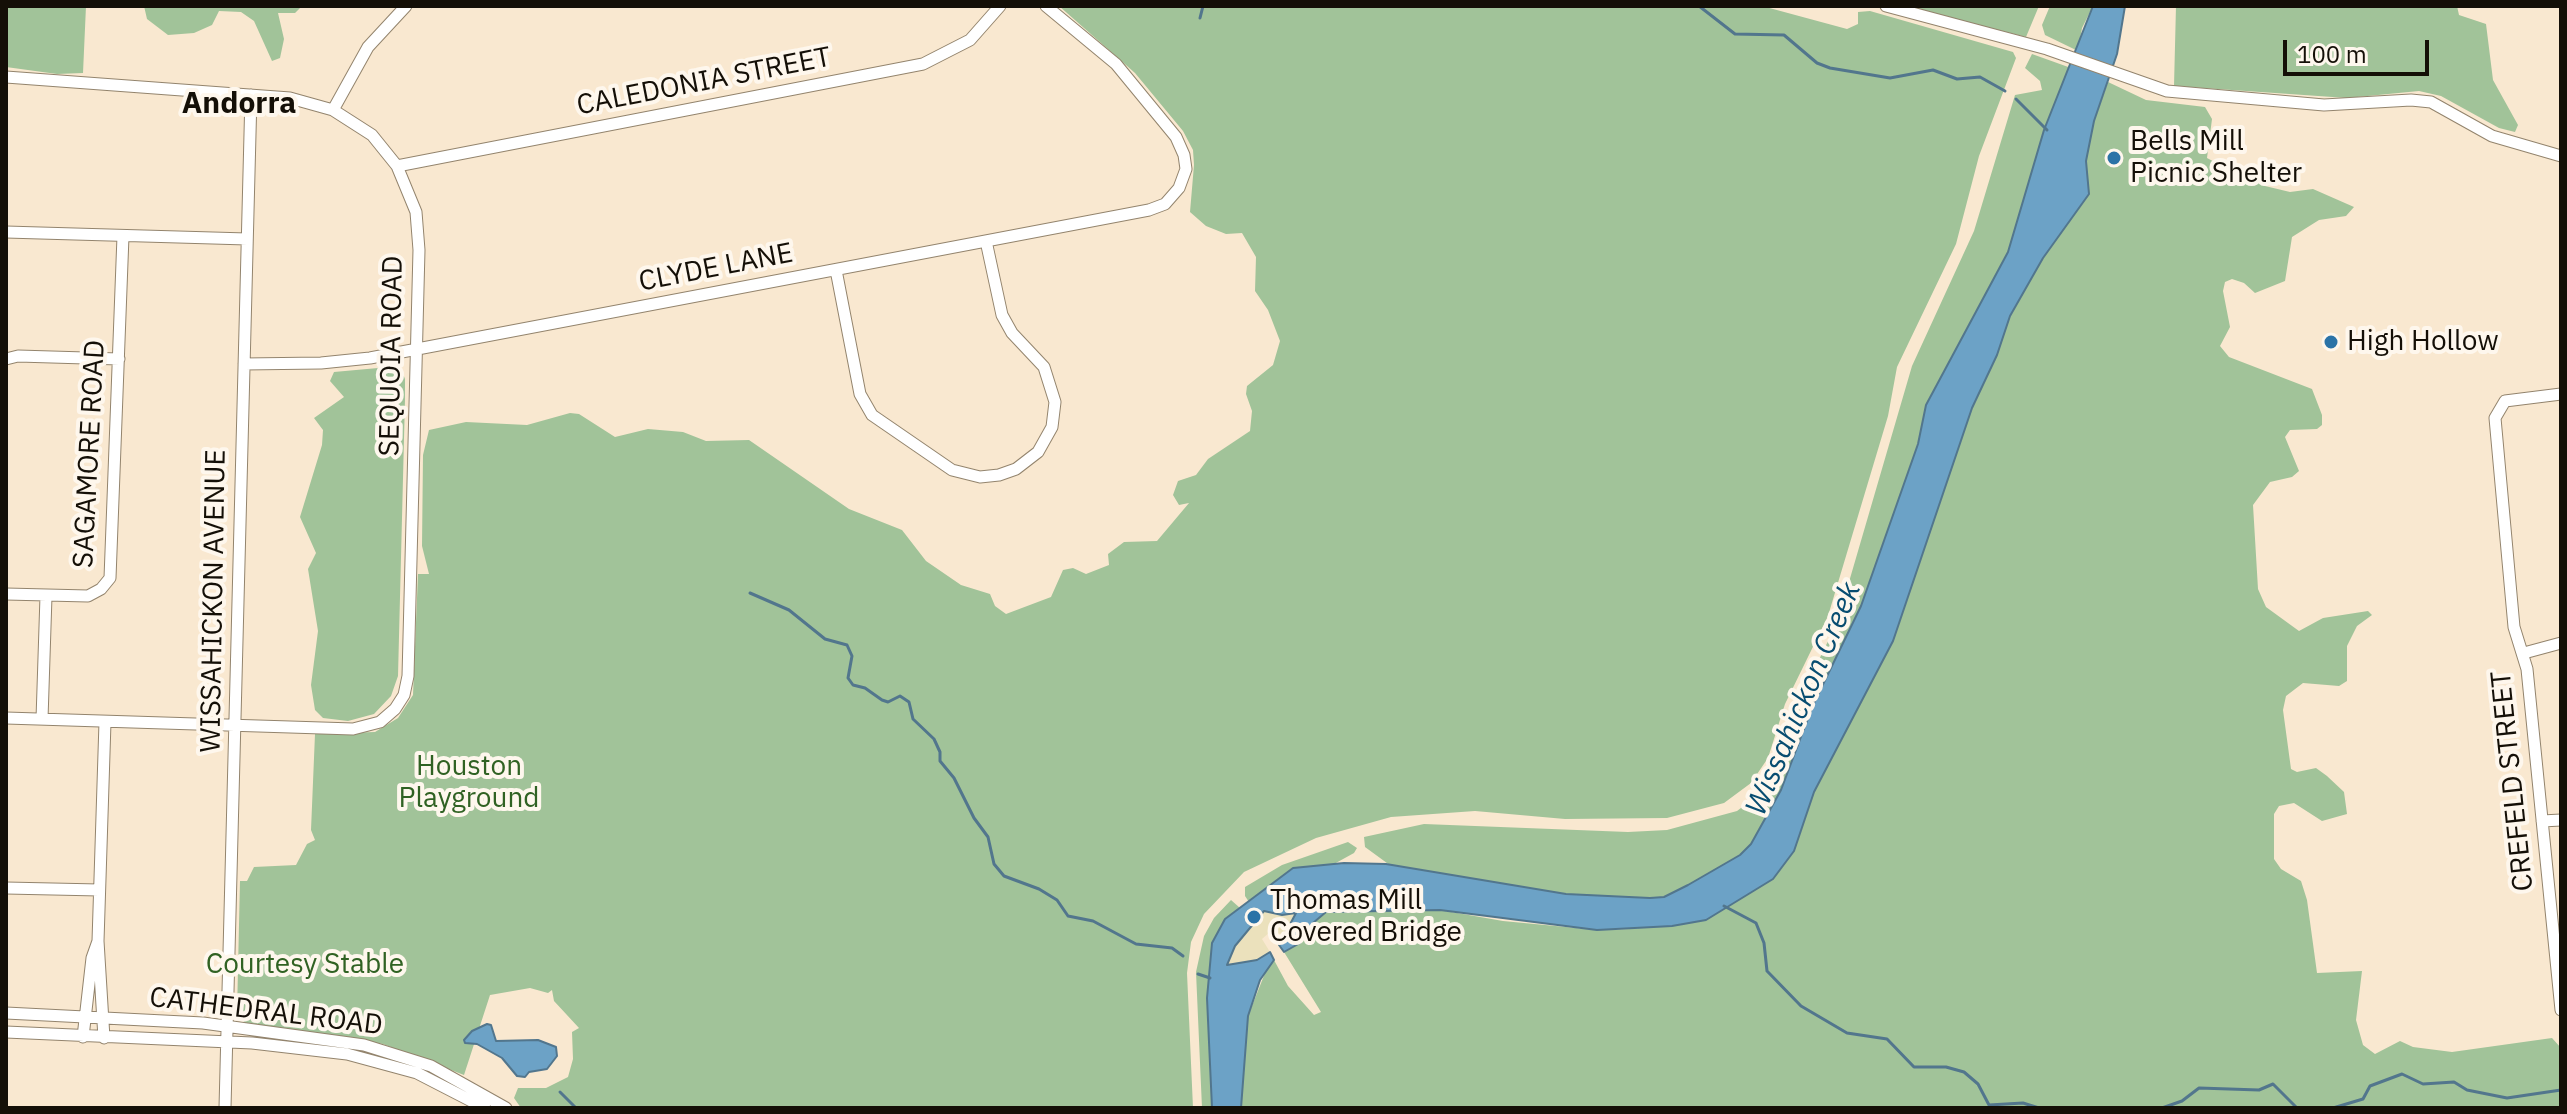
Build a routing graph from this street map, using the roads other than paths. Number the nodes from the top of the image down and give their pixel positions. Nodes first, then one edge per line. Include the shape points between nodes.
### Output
1 (406, 6) edge
2 (1000, 6) edge
3 (1046, 6) edge
4 (1886, 6) edge
5 (6, 77) edge
6 (251, 95) junction
7 (333, 110) junction
8 (2561, 156) edge
9 (397, 166) junction
10 (6, 232) edge
11 (123, 236) junction
12 (247, 239) junction
13 (986, 241) junction
14 (836, 270) junction
15 (417, 349) junction
16 (6, 359) edge
17 (119, 359) junction
18 (244, 364) junction
19 (2561, 394) edge
20 (6, 594) edge
21 (46, 596) junction
22 (2561, 643) edge
23 (2524, 653) junction
24 (6, 718) edge
25 (42, 719) junction
26 (105, 722) junction
27 (235, 726) junction
28 (2561, 820) edge
29 (2542, 821) junction
30 (6, 888) edge
31 (99, 890) junction
32 (98, 941) junction
33 (2561, 1010) edge
34 (6, 1013) edge
35 (85, 1017) junction
36 (105, 1018) junction
37 (227, 1026) junction
38 (6, 1032) edge
39 (83, 1037) junction
40 (104, 1038) junction
41 (227, 1043) junction
42 (225, 1108) edge
43 (485, 1108) edge
44 (506, 1108) edge

1 - 7 street via 368,47
2 - 9 street, CALEDONIA STREET via 970,40 923,64
3 - 13 street, CLYDE LANE via 1109,58 1155,108 1182,149 1183,182 1170,199 1149,210
4 - 8 street via 2060,53 2167,91 2303,104 2424,101 2492,136
5 - 6 street, SEQUOIA ROAD
6 - 7 street, SEQUOIA ROAD via 303,100
6 - 12 street, WISSAHICKON AVENUE
7 - 9 street, SEQUOIA ROAD via 372,135
9 - 15 street, SEQUOIA ROAD via 418,225
10 - 11 street
11 - 12 street
11 - 17 street, SAGAMORE ROAD
12 - 18 street, WISSAHICKON AVENUE
13 - 14 street, CLYDE LANE
13 - 14 street via 1002,315 1053,385 1054,418 1038,452 1007,473 970,476 946,467 880,423 860,394
14 - 15 street, CLYDE LANE
15 - 18 street, CLYDE LANE via 345,361
15 - 27 street, SEQUOIA ROAD via 404,695 388,716 353,729
16 - 17 street
17 - 21 street, SAGAMORE ROAD via 112,571 107,584 88,596
18 - 27 street, WISSAHICKON AVENUE
19 - 23 street, CREFELD STREET via 2509,400 2495,418 2514,627
20 - 21 street
21 - 25 street, SAGAMORE ROAD
22 - 23 street
23 - 29 street, CREFELD STREET
24 - 25 street
25 - 26 street
26 - 27 street
26 - 31 street
27 - 37 street, WISSAHICKON AVENUE
28 - 29 street
29 - 33 street, CREFELD STREET
30 - 31 street
31 - 32 street
32 - 35 street
32 - 36 street
34 - 35 street, CATHEDRAL ROAD
35 - 36 street, CATHEDRAL ROAD
35 - 39 street
36 - 37 street, CATHEDRAL ROAD
36 - 40 street
37 - 41 street, WISSAHICKON AVENUE
37 - 44 street, CATHEDRAL ROAD via 387,1051 459,1079
38 - 39 street, CATHEDRAL ROAD
39 - 40 street, CATHEDRAL ROAD
40 - 41 street, CATHEDRAL ROAD
41 - 42 street, WISSAHICKON AVENUE
41 - 43 street, CATHEDRAL ROAD via 369,1058 430,1078

